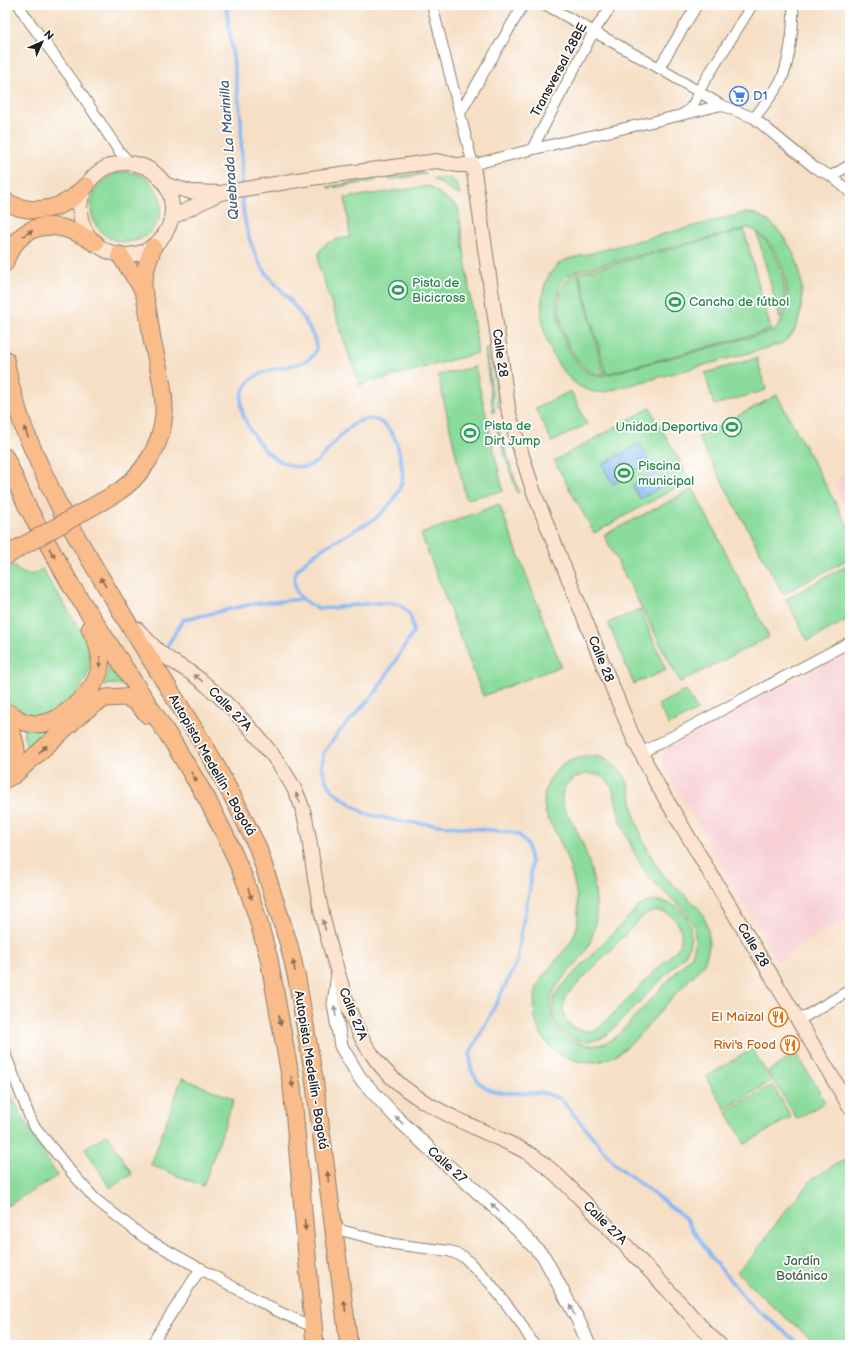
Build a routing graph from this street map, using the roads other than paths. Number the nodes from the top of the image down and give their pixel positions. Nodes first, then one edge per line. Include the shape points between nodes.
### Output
1 (19, 5) edge
2 (432, 5) edge
3 (523, 5) edge
4 (546, 5) edge
5 (612, 5) edge
6 (697, 5) edge
7 (752, 5) edge
8 (793, 5) edge
9 (594, 31) junction
10 (659, 68) junction
11 (699, 92) junction
12 (721, 105) junction
13 (460, 113) junction
14 (680, 116) junction
15 (754, 118) junction
16 (532, 149) junction
17 (129, 162) junction
18 (473, 165) junction
19 (850, 165) edge
20 (831, 176) junction
21 (167, 185) junction
22 (86, 186) junction
23 (226, 192) junction
24 (850, 192) edge
25 (5, 201) edge
26 (173, 217) junction
27 (95, 243) junction
28 (153, 247) junction
29 (120, 255) junction
30 (5, 263) edge
31 (142, 289) junction
32 (5, 360) edge
33 (5, 457) edge
34 (6, 482) edge
35 (27, 506) junction
36 (12, 552) edge
37 (72, 587) junction
38 (123, 615) junction
39 (850, 642) edge
40 (6, 717) edge
41 (174, 744) junction
42 (641, 753) junction
43 (8, 779) edge
44 (338, 974) junction
45 (850, 990) edge
46 (799, 1020) junction
47 (5, 1054) edge
48 (850, 1107) edge
49 (333, 1228) junction
50 (201, 1268) junction
51 (314, 1328) junction
52 (151, 1345) edge
53 (315, 1345) edge
54 (349, 1345) edge
55 (534, 1345) edge
56 (589, 1345) edge
57 (720, 1345) edge

1 - 17 street
2 - 13 street
3 - 13 street
4 - 9 street
5 - 9 street, Transversal 28BE
6 - 10 street
7 - 11 street
8 - 15 street via 792,30 783,77
9 - 10 street
9 - 16 street, Transversal 28BE
10 - 11 street
11 - 12 street
11 - 14 street via 689,110
12 - 14 street
12 - 15 street
13 - 18 street
14 - 16 street
15 - 20 street via 815,168
16 - 18 street
17 - 21 main road via 151,169
17 - 22 main road via 104,167 93,175
18 - 23 main road via 437,161
18 - 42 main road, Calle 28 via 509,414 533,490
19 - 20 street
20 - 24 street
21 - 23 main road via 191,192
21 - 26 main road via 171,195
22 - 25 highway via 74,197 48,209 19,208
22 - 27 main road via 81,197 81,221
23 - 26 main road
26 - 28 main road via 166,234
27 - 29 main road via 107,251
30 -> 27 highway via 9,251 20,238 41,226 59,226 82,234
28 - 29 main road via 138,254
28 - 31 highway
29 - 31 highway
31 - 36 highway, bridge via 162,387 164,414 158,441 148,462 125,488
38 -> 32 highway, Autopista Medellín - Bogotá via 63,514 41,468 24,429
33 - 35 highway, Autopista Medellín - Bogotá
34 - 35 highway
35 -> 37 highway, Autopista Medellín - Bogotá
37 -> 40 highway via 80,612 97,640 101,657 100,672 94,686 64,715 47,723 35,724
37 - 41 highway, Autopista Medellín - Bogotá
44 -> 38 main road, Calle 27A via 322,918 304,815 284,771 253,732 204,682 161,653
49 -> 38 highway, Autopista Medellín - Bogotá via 314,1078 297,979 289,944 258,848 209,754
39 - 42 street
40 - 43 main road via 18,757
43 -> 41 highway via 82,713 98,702 114,696 135,701 162,736
41 -> 51 highway, Autopista Medellín - Bogotá via 207,799 228,841 255,908 269,958 292,1086
42 - 46 main road, Calle 28 via 670,806
56 -> 44 street, Calle 27 via 544,1257 501,1213 396,1117 360,1078 341,1046 334,1004
44 - 57 main road, Calle 27A via 357,1029 372,1055 400,1084 447,1115 516,1146 546,1166 634,1253
45 - 46 street
46 - 48 main road, Calle 28
47 - 50 street via 32,1123 95,1199 145,1238
54 -> 49 highway, Autopista Medellín - Bogotá
49 - 55 street via 393,1244 449,1251 464,1257 491,1284
50 - 51 street via 275,1310
50 - 52 street
51 - 53 highway, Autopista Medellín - Bogotá

